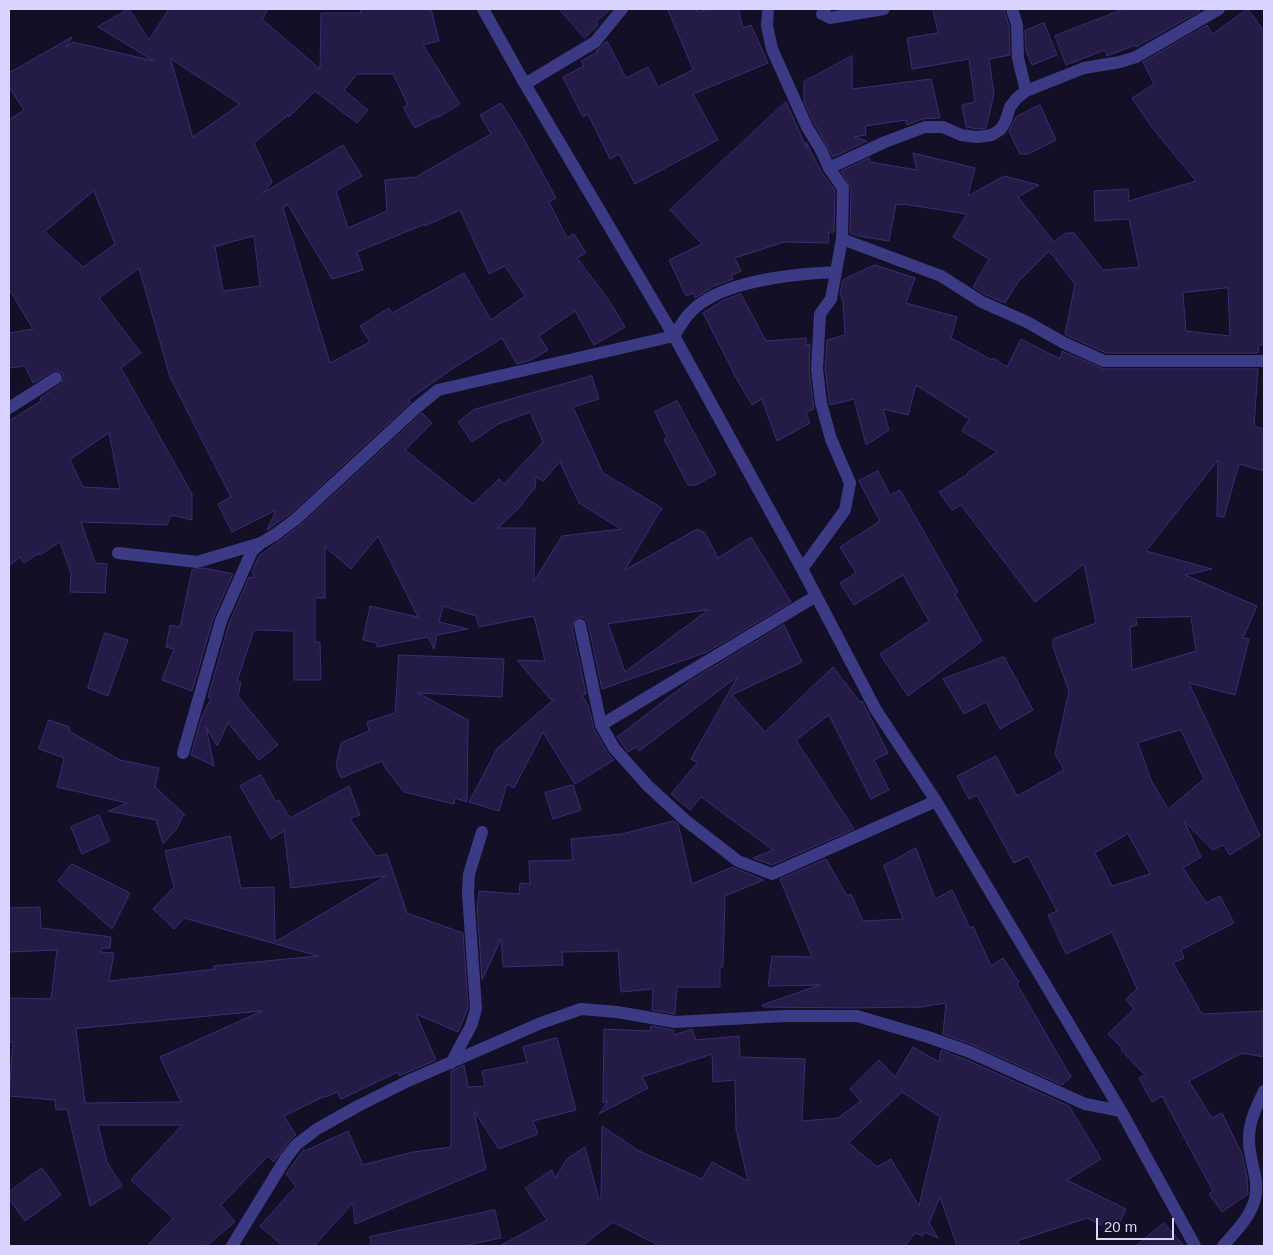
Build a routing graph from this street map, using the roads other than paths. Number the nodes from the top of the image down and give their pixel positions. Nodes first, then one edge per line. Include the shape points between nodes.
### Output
1 (483, 9) edge
2 (622, 9) edge
3 (768, 9) edge
4 (825, 9) edge
5 (884, 9) edge
6 (1012, 9) edge
7 (1219, 9) edge
8 (525, 84) junction
9 (1026, 91) junction
10 (829, 168) junction
11 (842, 239) junction
12 (836, 272) junction
13 (674, 336) junction
14 (1264, 361) edge
15 (56, 378) dead end
16 (9, 408) edge
17 (260, 543) junction
18 (118, 553) dead end
19 (802, 569) junction
20 (816, 596) junction
21 (580, 625) dead end
22 (601, 725) junction
23 (183, 753) dead end
24 (936, 801) junction
25 (482, 832) dead end
26 (451, 1063) junction
27 (1264, 1091) edge
28 (1121, 1112) junction
29 (232, 1246) edge
30 (1195, 1246) edge
31 (1223, 1246) edge

1 - 8 street
2 - 8 street via 595,42
3 - 10 street via 767,26 772,49
4 - 5 street via 822,14 830,18
6 - 9 street
7 - 9 street via 1136,57 1084,68
8 - 13 street
9 - 10 street via 1016,98 1001,129 992,135 977,137 943,127 925,127
10 - 11 street via 843,188
11 - 12 street
11 - 14 street via 941,276 982,302 1104,361
12 - 13 street via 749,282 705,299 689,314
12 - 19 street via 831,298 820,314 817,369 821,403 850,483 845,510
13 - 17 street via 438,390 296,519
13 - 19 street
15 - 16 street
17 - 18 street via 197,562
17 - 23 street via 252,551 221,621
19 - 20 street
20 - 22 street
20 - 24 street via 876,710
21 - 22 street
22 - 24 street via 614,748 685,820 738,861 772,874
24 - 28 street
25 - 26 street via 468,883 476,1009 471,1026
26 - 28 street via 541,1022 581,1009 674,1022 857,1016 970,1052 1085,1104
26 - 29 street via 358,1106 296,1145
27 - 31 street via 1249,1127 1248,1140 1256,1198 1251,1210
28 - 30 street

